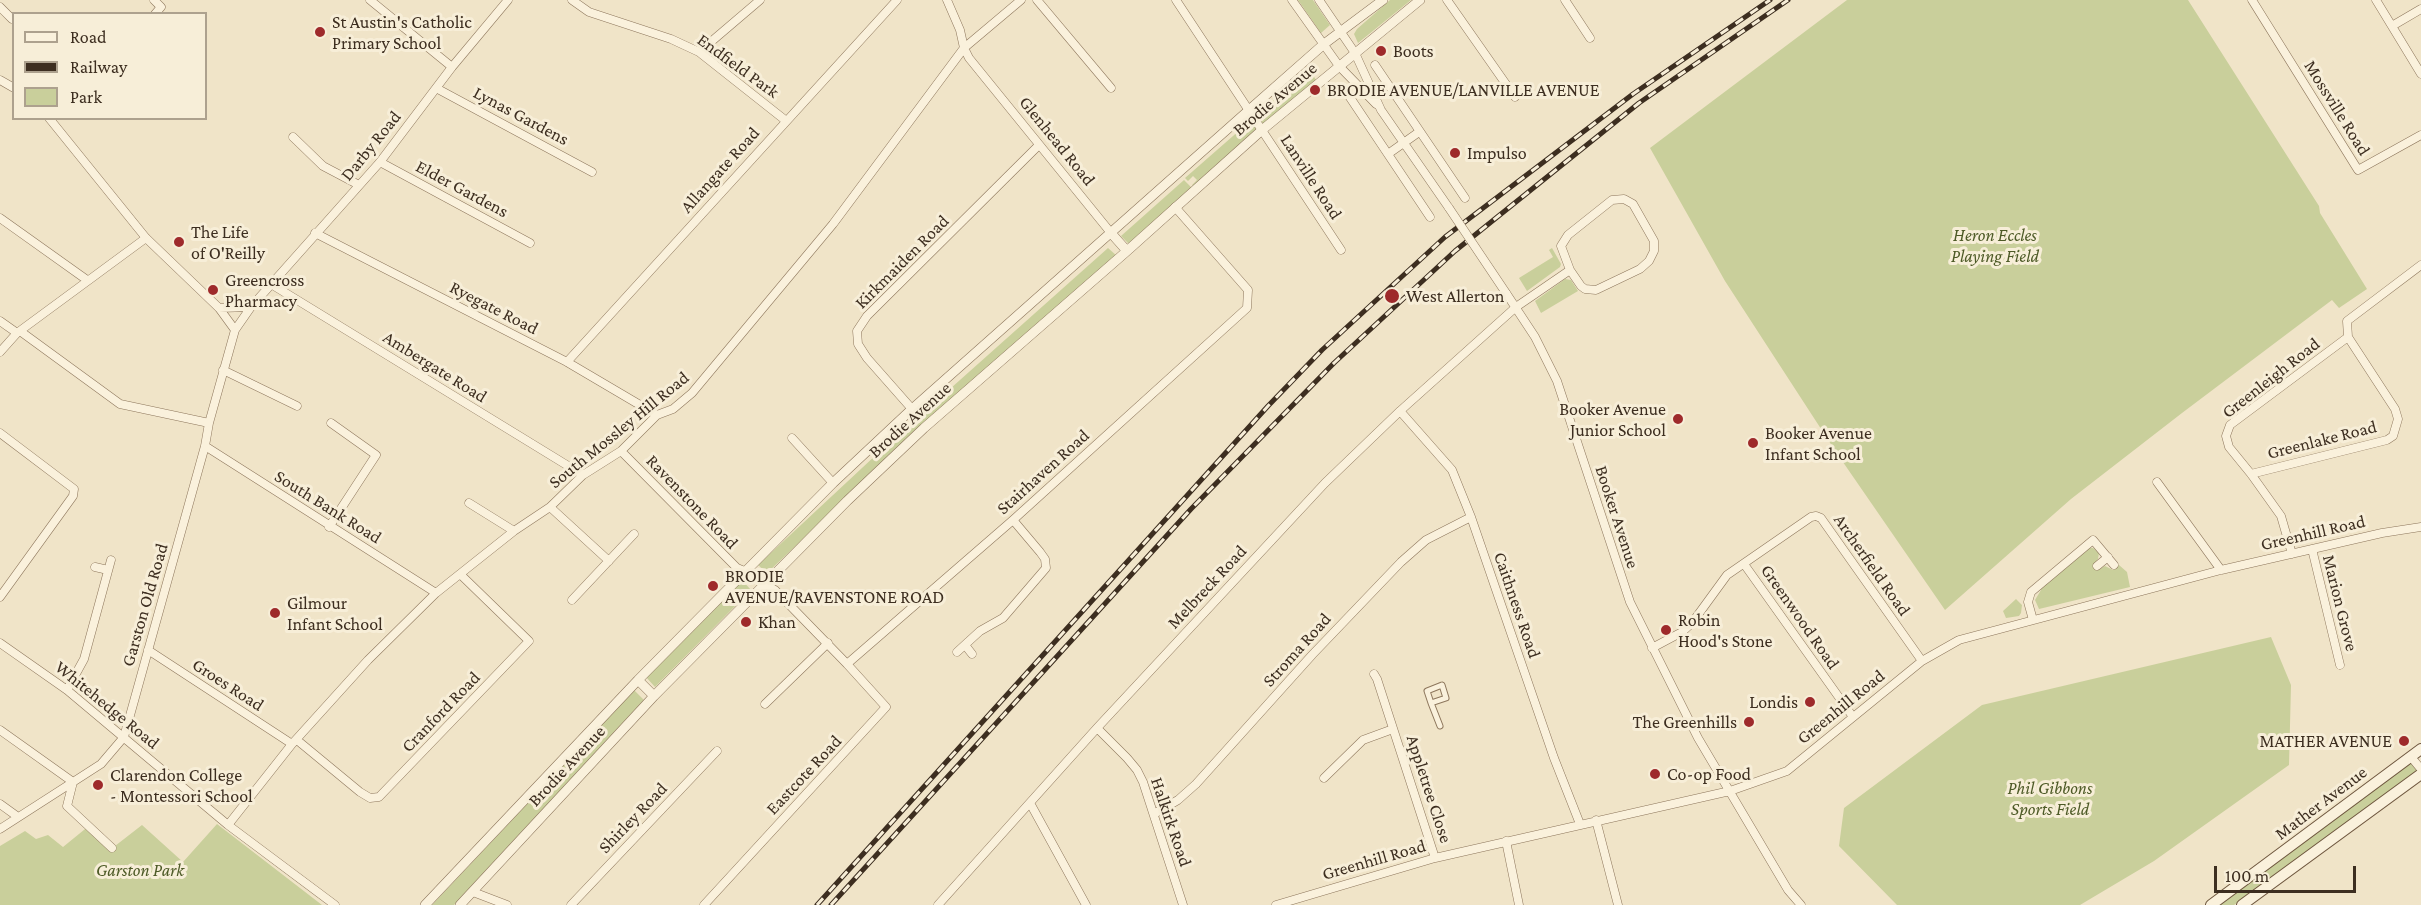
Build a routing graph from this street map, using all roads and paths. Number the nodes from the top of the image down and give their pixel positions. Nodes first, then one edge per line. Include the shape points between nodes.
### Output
1 (154, 0) edge
2 (370, 0) edge
3 (508, 0) edge
4 (573, 0) edge
5 (760, 0) edge
6 (897, 0) edge
7 (947, 0) edge
8 (1022, 0) edge
9 (1037, 0) edge
10 (1176, 0) edge
11 (1292, 0) edge
12 (1319, 0) edge
13 (1383, 0) edge
14 (1419, 0) edge
15 (1447, 0) edge
16 (1566, 0) edge
17 (2252, 0) edge
18 (2376, 0) edge
19 (0, 8) edge
20 (2421, 9) edge
21 (157, 12) edge
22 (12, 19) edge
23 (2392, 26) junction
24 (1341, 33) junction
25 (1590, 38) dead end
26 (1324, 44) junction
27 (964, 48) junction
28 (699, 52) junction
29 (1355, 53) junction
30 (1375, 64) dead end
31 (1339, 66) junction
32 (452, 67) junction
33 (1380, 73) junction
34 (2421, 74) edge
35 (1368, 82) junction
36 (436, 87) junction
37 (1111, 88) dead end
38 (1349, 96) dead end
39 (1515, 97) dead end
40 (1249, 110) junction
41 (1381, 110) junction
42 (50, 120) edge
43 (785, 120) junction
44 (1262, 130) junction
45 (1419, 132) junction
46 (2421, 135) edge
47 (293, 137) dead end
48 (1403, 142) junction
49 (1039, 146) junction
50 (1388, 154) junction
51 (380, 162) junction
52 (592, 172) dead end
53 (359, 185) junction
54 (1465, 198) dead end
55 (1175, 207) junction
56 (1430, 217) dead end
57 (0, 218) edge
58 (1111, 233) junction
59 (315, 234) junction
60 (146, 238) junction
61 (530, 243) dead end
62 (1341, 250) dead end
63 (1128, 251) junction
64 (2421, 265) edge
65 (1570, 270) junction
66 (87, 280) junction
67 (271, 284) junction
68 (251, 307) junction
69 (1516, 307) junction
70 (219, 308) junction
71 (0, 321) edge
72 (235, 330) junction
73 (18, 332) junction
74 (2348, 337) junction
75 (0, 352) edge
76 (567, 362) junction
77 (223, 370) junction
78 (297, 406) dead end
79 (912, 409) junction
80 (1400, 411) junction
81 (657, 415) junction
82 (209, 423) junction
83 (331, 423) dead end
84 (0, 433) edge
85 (792, 438) dead end
86 (205, 446) junction
87 (621, 451) junction
88 (2251, 474) junction
89 (583, 475) junction
90 (2157, 482) dead end
91 (833, 483) junction
92 (469, 502) dead end
93 (550, 507) junction
94 (1471, 518) junction
95 (1013, 520) junction
96 (329, 527) junction
97 (2421, 527) edge
98 (514, 531) junction
99 (634, 534) dead end
100 (2312, 549) junction
101 (2292, 554) junction
102 (2108, 557) junction
103 (111, 560) dead end
104 (609, 561) junction
105 (1744, 564) junction
106 (2114, 565) dead end
107 (2097, 566) dead end
108 (95, 567) dead end
109 (108, 570) junction
110 (2221, 570) junction
111 (744, 571) junction
112 (461, 575) junction
113 (764, 583) junction
114 (436, 593) junction
115 (0, 597) edge
116 (572, 600) dead end
117 (2033, 620) junction
118 (0, 643) edge
119 (828, 643) junction
120 (964, 645) junction
121 (1652, 648) junction
122 (148, 650) junction
123 (957, 652) dead end
124 (972, 654) dead end
125 (1922, 661) junction
126 (847, 664) junction
127 (2340, 665) dead end
128 (1374, 674) dead end
129 (638, 680) junction
130 (67, 690) junction
131 (654, 696) junction
132 (765, 704) dead end
133 (1431, 704) dead end
134 (1853, 717) junction
135 (1440, 726) dead end
136 (1097, 728) junction
137 (1393, 729) junction
138 (0, 730) edge
139 (124, 737) junction
140 (294, 742) junction
141 (2421, 749) edge
142 (717, 751) dead end
143 (2411, 756) junction
144 (2421, 769) edge
145 (2421, 774) edge
146 (1324, 778) dead end
147 (73, 782) junction
148 (1730, 791) junction
149 (1030, 803) junction
150 (0, 804) edge
151 (1154, 814) junction
152 (18, 817) junction
153 (1596, 820) junction
154 (1580, 824) junction
155 (228, 825) junction
156 (0, 830) edge
157 (1506, 841) junction
158 (112, 848) dead end
159 (1435, 858) junction
160 (473, 892) junction
161 (334, 905) edge
162 (425, 905) edge
163 (460, 905) edge
164 (507, 905) edge
165 (571, 905) edge
166 (704, 905) edge
167 (938, 905) edge
168 (1086, 905) edge
169 (1183, 905) edge
170 (1276, 905) edge
171 (1519, 905) edge
172 (1618, 905) edge
173 (1800, 905) edge
174 (2211, 905) edge
175 (2242, 905) edge

1 - 21 street via 161,8
2 - 32 street
3 - 32 street, Darby Road
4 - 28 street, Endfield Park via 589,12
5 - 28 street
6 - 43 street, Allangate Road
7 - 27 street, Glenhead Road
8 - 27 street, South Mossley Hill Road
9 - 37 street
10 - 40 street, Lanville Road
11 - 26 street, Booker Avenue
12 - 24 street, Booker Avenue
13 - 24 street, Brodie Avenue
14 - 29 street, Brodie Avenue
15 - 39 street
16 - 25 street
17 - 46 street, Mossville Road via 2358,170
18 - 23 street
19 - 22 street
20 - 23 street
23 - 34 street
24 - 26 street, Brodie Avenue
24 - 29 street, Booker Avenue
26 - 31 street, Booker Avenue
26 - 40 street, Brodie Avenue
27 - 49 street, Glenhead Road
27 - 81 street, South Mossley Hill Road via 833,224 724,355 692,393 673,409
28 - 43 street, Endfield Park
29 - 31 street, Brodie Avenue
29 - 35 street, Booker Avenue
30 - 33 street
31 - 41 street, Booker Avenue
31 - 44 street, Brodie Avenue
32 - 36 street, Darby Road
33 - 35 street
33 - 45 street
35 - 41 street, Booker Avenue
36 - 51 street, Darby Road
36 - 52 street, Lynas Gardens
38 - 50 street
40 - 44 street, Lanville Road
40 - 58 street, Brodie Avenue
41 - 48 street, Booker Avenue
42 - 60 street
43 - 76 street, Allangate Road
44 - 55 street, Brodie Avenue
44 - 62 street, Lanville Road
45 - 48 street
45 - 54 street
47 - 53 street via 323,166
48 - 50 street
48 - 69 street, Booker Avenue, bridge
49 - 58 street, Glenhead Road
49 - 79 street, Kirkmaiden Road via 867,316 857,331 858,344 867,358
50 - 56 street
51 - 53 street, Darby Road
51 - 61 street, Elder Gardens
53 - 59 street, Darby Road
55 - 63 street, Brodie Avenue
55 - 95 street, Stairhaven Road via 1248,290 1248,308
57 - 66 street
58 - 63 street, Glenhead Road
58 - 79 street, Brodie Avenue
59 - 67 street, Darby Road
59 - 76 street, Ryegate Road
60 - 66 street
60 - 70 street
63 - 113 street, Brodie Avenue via 924,428
64 - 74 street, Greenleigh Road via 2347,321
65 - 65 street via 1561,246 1568,234 1612,200 1624,199 1633,204 1654,241 1649,261 1641,269 1596,290 1581,286
65 - 69 street, Melbreck Road
66 - 73 street
67 - 68 street, Darby Road
67 - 89 street, Ambergate Road
68 - 70 street
68 - 72 street, Garston Old Road
69 - 80 street, Melbreck Road
69 - 121 street, Booker Avenue via 1557,381 1621,580
70 - 72 street
71 - 73 street
72 - 77 street, Garston Old Road
73 - 75 street
73 - 82 street via 120,404
74 - 88 street, Greenleigh Road via 2230,425 2226,436 2229,447
74 - 88 street, Greenlake Road via 2395,409 2398,419 2393,436
76 - 81 street, Ryegate Road
77 - 78 street
77 - 82 street, Garston Old Road
79 - 91 street, Brodie Avenue
80 - 94 street, Caithness Road via 1452,470
80 - 136 street, Melbreck Road via 1325,483
81 - 87 street, South Mossley Hill Road
82 - 86 street, Garston Old Road
83 - 96 street via 376,455
84 - 115 street via 74,489 73,496
85 - 91 street
86 - 96 street, South Bank Road
86 - 122 street, Garston Old Road
87 - 89 street, South Mossley Hill Road
87 - 111 street, Ravenstone Road
88 - 101 street, Greenleigh Road via 2281,516
89 - 93 street, South Mossley Hill Road
90 - 110 street
91 - 111 street, Brodie Avenue
92 - 98 street
93 - 98 street, South Mossley Hill Road
93 - 104 street
94 - 151 street, Stroma Road via 1426,540 1401,562 1196,784
94 - 154 street, Caithness Road
95 - 120 street via 1045,559 1046,568 1003,618
95 - 126 street, Stairhaven Road
96 - 114 street, South Bank Road
97 - 100 street, Greenhill Road
98 - 112 street, South Mossley Hill Road
99 - 104 street
100 - 101 street, Greenhill Road
100 - 127 street, Marion Grove
101 - 110 street, Greenhill Road
102 - 106 street
102 - 107 street
102 - 117 street via 2093,540 2028,597
103 - 109 street
104 - 116 street
105 - 121 street, Archerfield Road via 1722,581 1692,624
105 - 125 street, Archerfield Road via 1811,517 1819,516
105 - 134 street, Greenwood Road
108 - 109 street
109 - 130 street via 84,659
110 - 117 street, Greenhill Road
111 - 113 street
111 - 129 street, Brodie Avenue
112 - 114 street, South Mossley Hill Road
112 - 140 street, Cranford Road via 529,641 379,797 370,798 360,792
113 - 119 street via 776,590
113 - 131 street, Brodie Avenue
114 - 140 street, South Mossley Hill Road via 368,660
117 - 125 street, Greenhill Road via 1959,640
118 - 130 street, Whitehedge Road
119 - 126 street
119 - 132 street
120 - 123 street
120 - 124 street
121 - 148 street, Booker Avenue
122 - 139 street, Garston Old Road
122 - 140 street, Groes Road
125 - 134 street, Greenhill Road
126 - 166 street, Eastcote Road via 886,707
128 - 137 street, Appletree Close
129 - 131 street
129 - 162 street, Brodie Avenue
130 - 139 street, Whitehedge Road
131 - 160 street, Brodie Avenue
133 - 135 street
134 - 148 street, Greenhill Road via 1787,771
136 - 149 street, Melbreck Road
136 - 151 street, Halkirk Road via 1137,770
137 - 146 street, Appletree Close via 1363,740
137 - 159 street, Appletree Close
138 - 147 street
139 - 147 street, Garston Old Road via 101,764
139 - 155 street, Whitehedge Road
140 - 155 street, South Mossley Hill Road
141 - 143 main road, Mather Avenue
142 - 165 street, Shirley Road
143 - 144 street
143 - 174 main road, Mather Avenue
145 - 175 main road, Mather Avenue
147 - 152 street, Garston Old Road
147 - 158 street via 67,806
148 - 153 street, Greenhill Road
148 - 173 street, Booker Avenue
149 - 167 street, Melbreck Road
149 - 168 street
150 - 152 street
151 - 169 street, Halkirk Road
152 - 156 street, Garston Old Road
153 - 154 street, Greenhill Road
153 - 172 street
154 - 157 street, Greenhill Road
155 - 161 street, Whitehedge Road
157 - 159 street, Greenhill Road
157 - 171 street
159 - 170 street, Greenhill Road
160 - 163 street, Brodie Avenue
160 - 164 street

